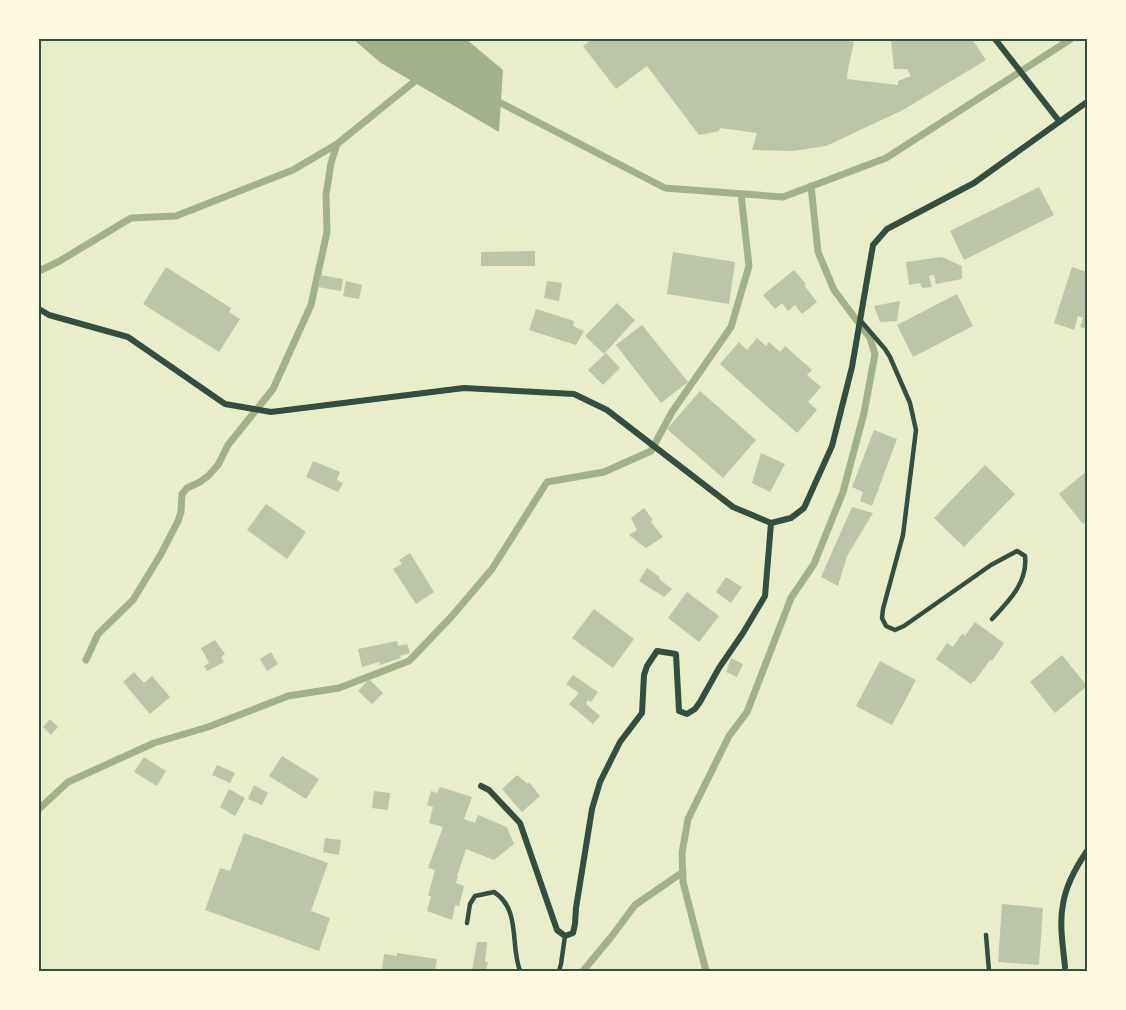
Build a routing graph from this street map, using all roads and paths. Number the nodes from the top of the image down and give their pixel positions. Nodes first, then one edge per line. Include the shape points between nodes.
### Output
1 (995, 39) edge
2 (1087, 102) edge
3 (1059, 120) junction
4 (39, 309) edge
5 (860, 320) junction
6 (771, 523) junction
7 (992, 619) dead end
8 (481, 786) dead end
9 (1087, 851) edge
10 (467, 923) dead end
11 (986, 935) dead end
12 (565, 936) junction
13 (1064, 969) edge
14 (520, 971) edge
15 (559, 971) edge
16 (988, 971) edge

1 - 3 street
2 - 3 street
3 - 5 street via 974,183 887,229 873,245
4 - 6 street via 128,337 225,404 271,412 464,388 574,394 607,410 733,507
5 - 6 street via 832,447 804,507 791,518
5 - 7 lane via 890,357 910,403 916,430 903,535 882,618 886,626 895,630 1017,551 1025,556 1024,574 1013,596
6 - 12 street via 765,596 695,709 687,714 679,711 676,654 657,651 647,666 642,712 620,742 600,782 592,809 573,933
8 - 12 street via 520,823 557,930
9 - 13 street via 1062,906
10 - 14 lane via 475,896 494,892 501,897 513,922
11 - 16 lane
12 - 15 lane

